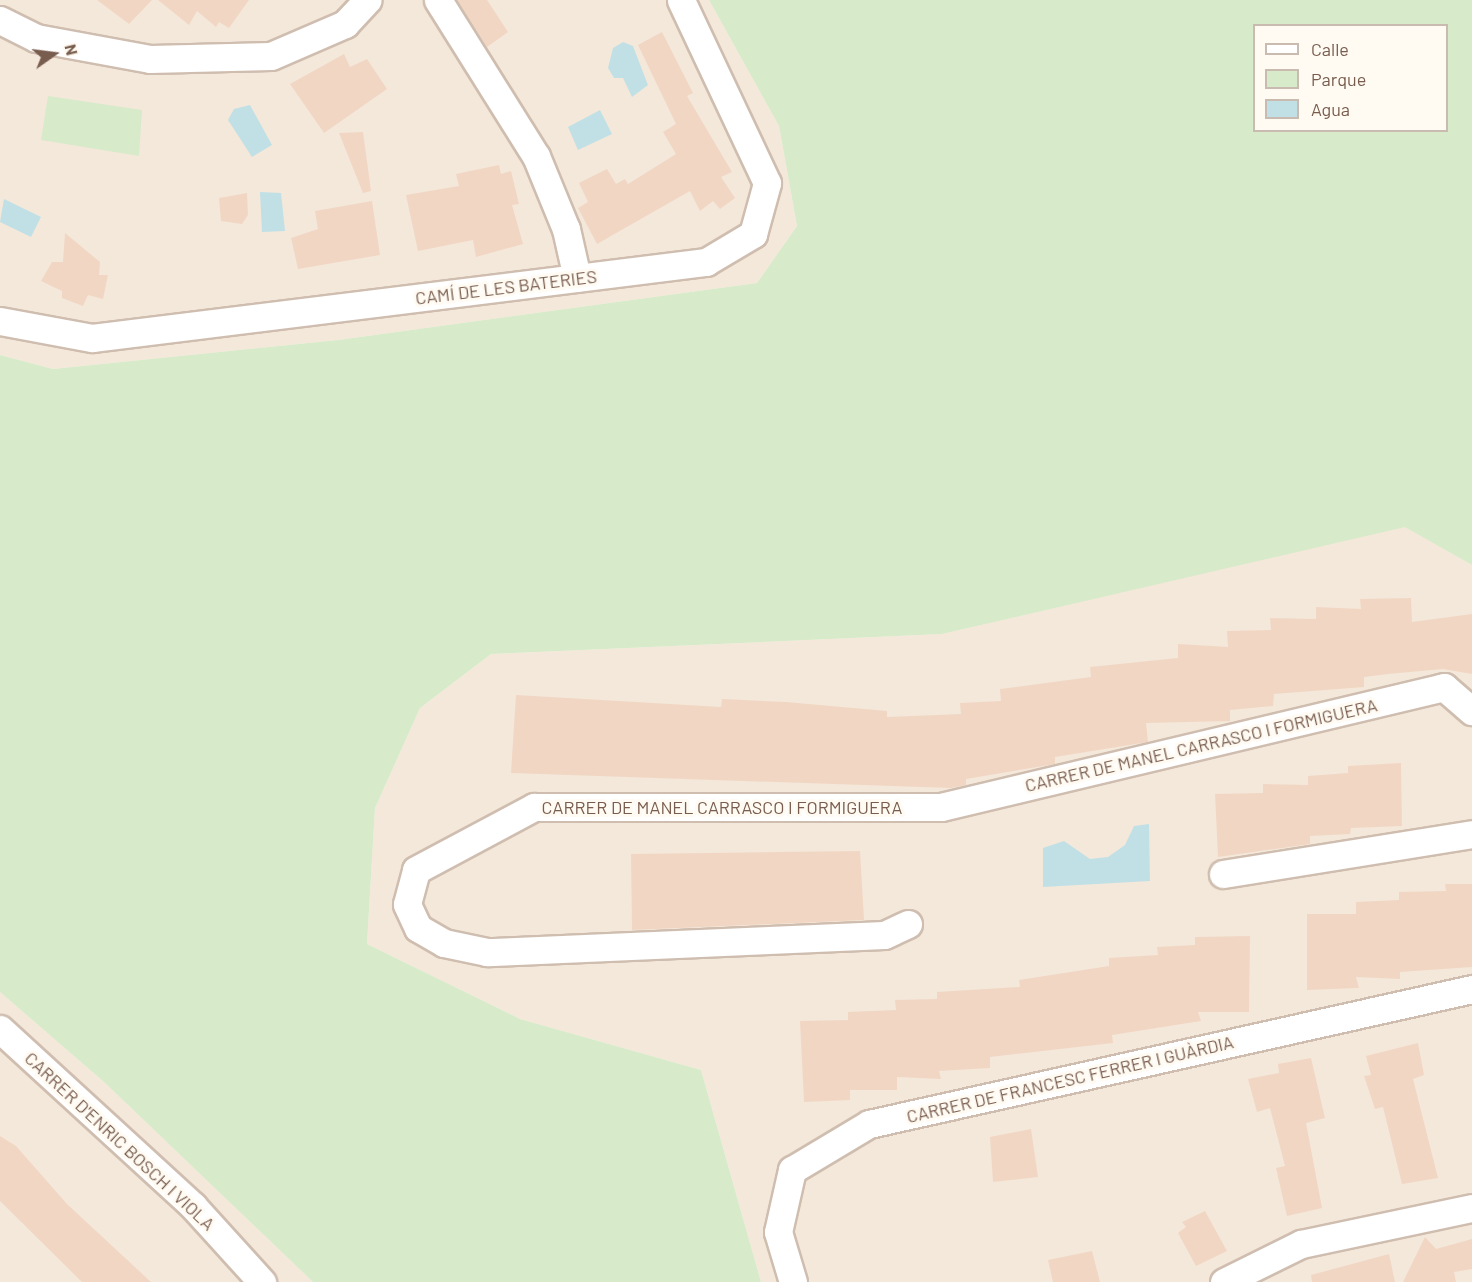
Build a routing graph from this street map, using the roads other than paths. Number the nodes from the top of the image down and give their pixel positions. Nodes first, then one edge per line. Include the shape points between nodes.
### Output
1 (367, 0) edge
2 (438, 0) edge
3 (681, 0) edge
4 (0, 20) edge
5 (578, 278) junction
6 (0, 321) edge
7 (1472, 711) edge
8 (1472, 834) edge
9 (1223, 874) dead end
10 (908, 924) dead end
11 (1472, 989) edge
12 (0, 1029) edge
13 (1472, 1208) edge
14 (262, 1282) edge
15 (793, 1282) edge
16 (1224, 1282) edge

1 - 4 street via 345,24 271,57 150,59 36,38
2 - 5 street via 536,156 566,229
3 - 5 street, CAMÍ DE LES BATERIES via 767,183 753,234 706,262
5 - 6 street, CAMÍ DE LES BATERIES via 92,338
7 - 10 street, CARRER DE MANEL CARRASCO I FORMIGUERA via 1444,687 941,807 534,807 416,870 407,904 418,928 435,938 486,952 884,935
8 - 9 street
11 - 15 street, CARRER DE FRANCESC FERRER I GUÀRDIA via 869,1124 792,1170 778,1232
12 - 14 street, CARRER D'ENRIC BOSCH I VIOLA via 194,1206
13 - 16 street via 1301,1244

